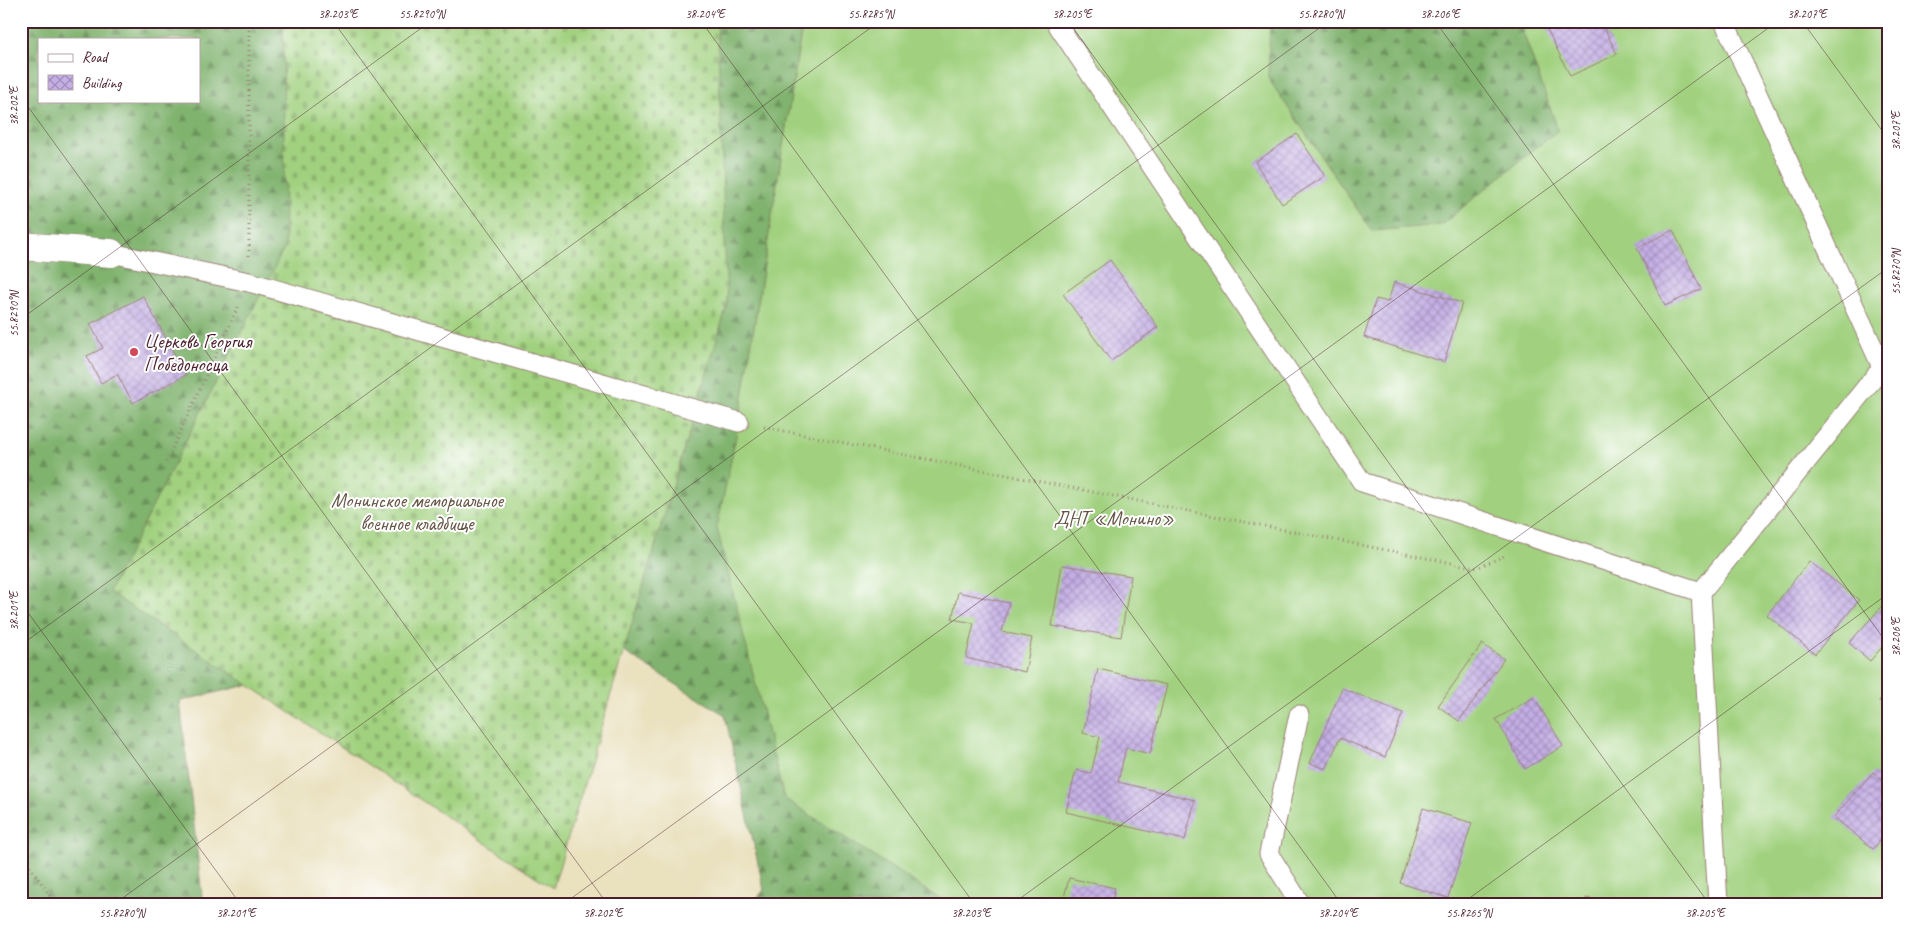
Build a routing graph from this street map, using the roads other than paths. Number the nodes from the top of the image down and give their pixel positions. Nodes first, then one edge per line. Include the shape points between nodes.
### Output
1 (1055, 21) edge
2 (1724, 21) edge
3 (21, 246) edge
4 (111, 253) joint
5 (1886, 363) edge
6 (739, 422) road end
7 (1701, 592) junction
8 (1299, 714) dead end
9 (1300, 905) edge
10 (1718, 905) edge

1 - 7 lane via 1362,482
2 - 5 lane
3 - 4 street
4 - 6 lane via 249,282
5 - 7 lane
7 - 10 lane
8 - 9 lane via 1269,854

